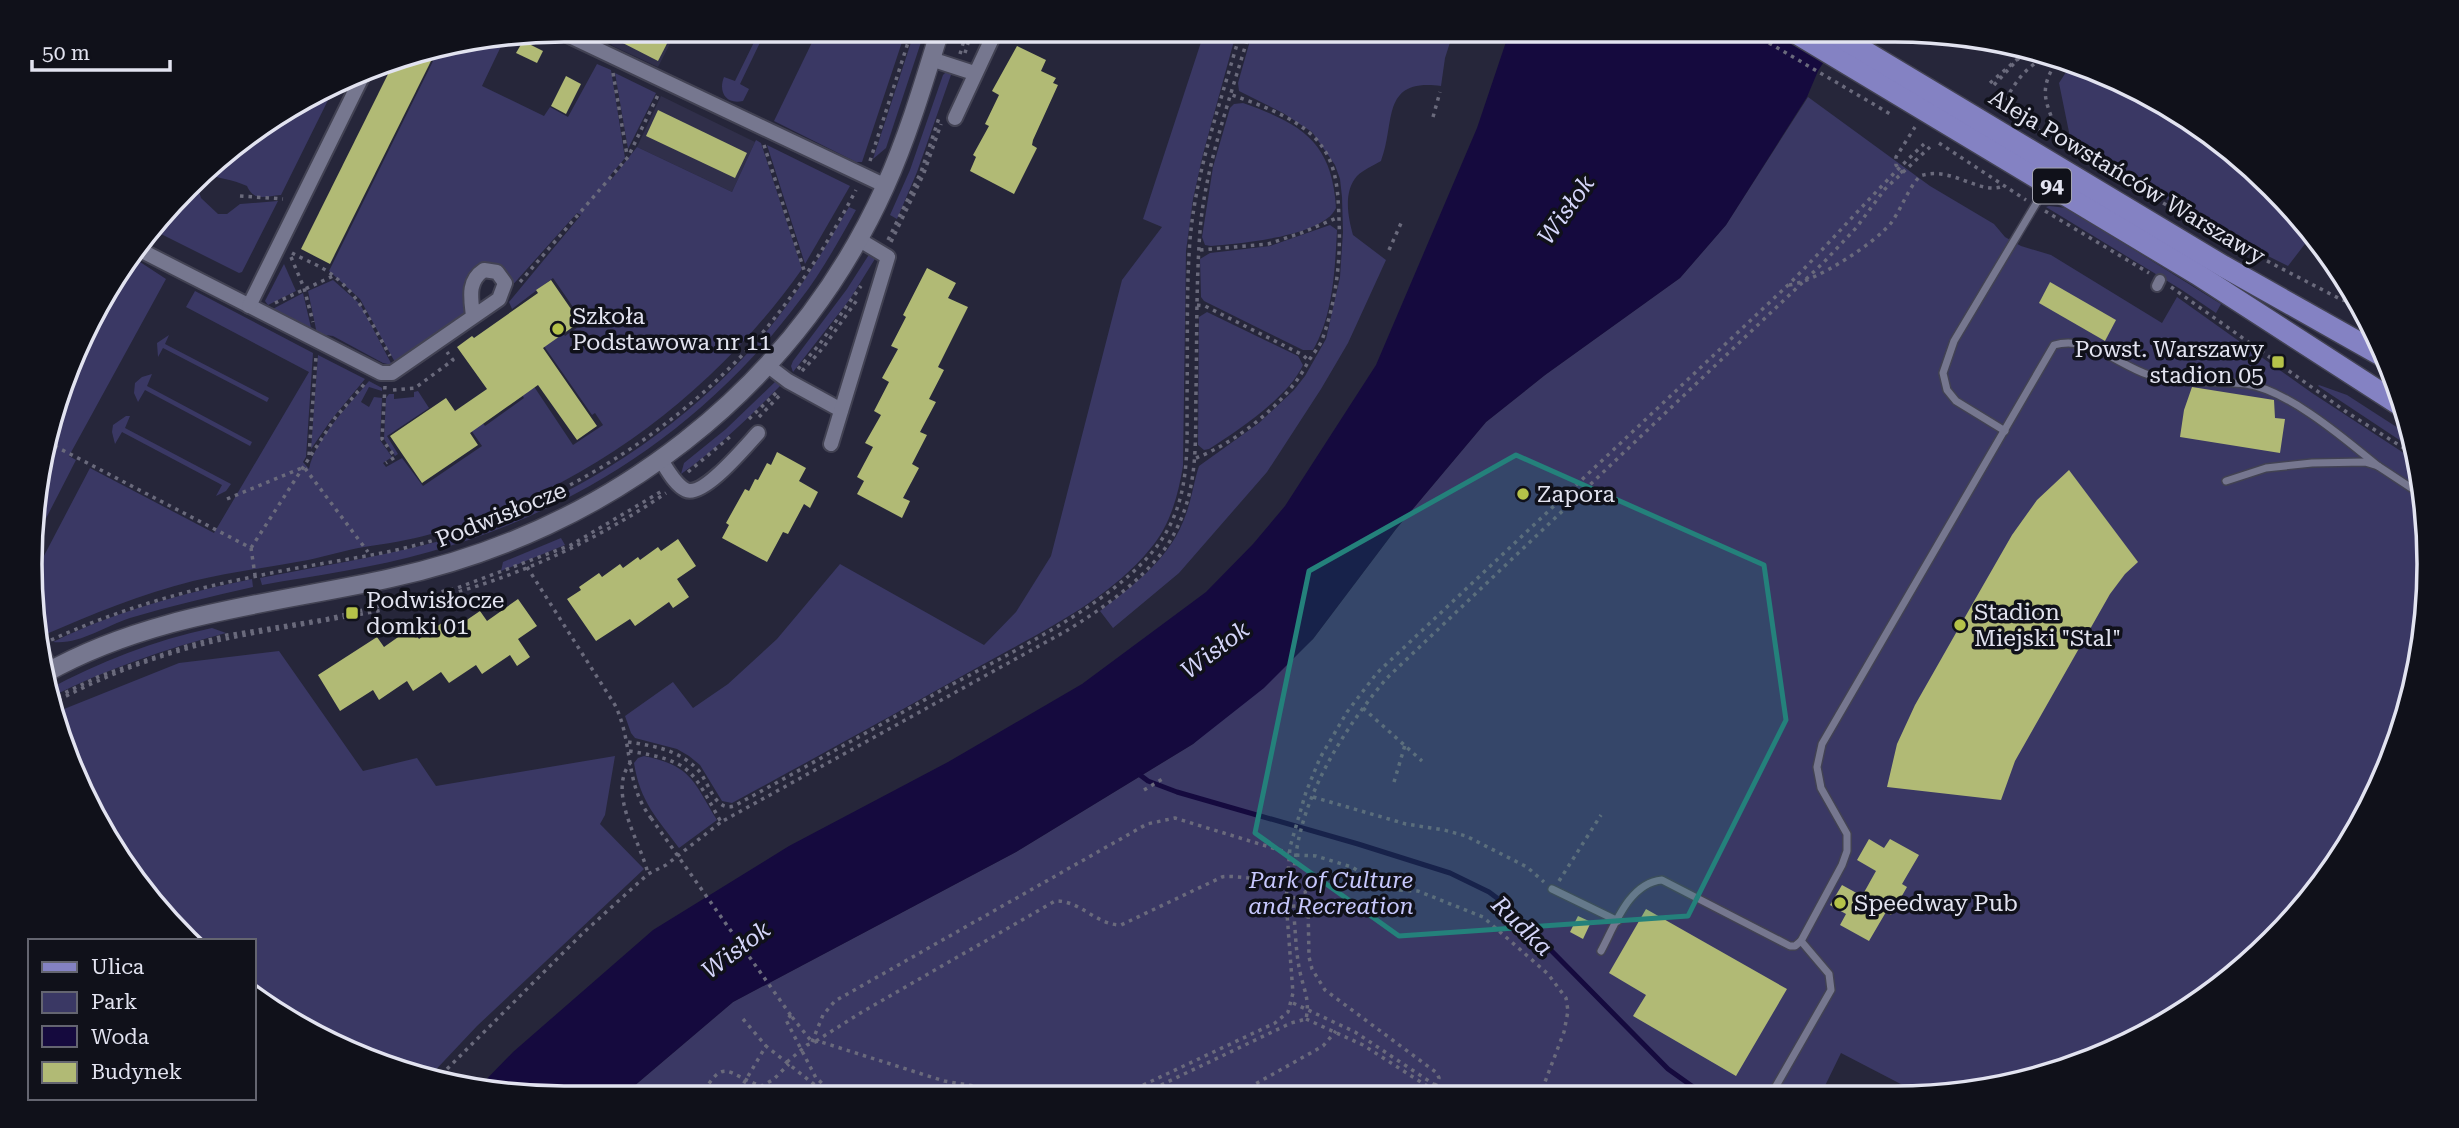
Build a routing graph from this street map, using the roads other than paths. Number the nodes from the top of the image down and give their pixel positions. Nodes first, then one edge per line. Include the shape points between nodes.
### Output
1 (584, 42) edge
2 (936, 42) edge
3 (986, 42) edge
4 (1837, 42) edge
5 (1837, 42) edge
6 (931, 59) junction
7 (963, 69) junction
8 (358, 85) edge
9 (948, 119) road end
10 (2048, 184) junction
11 (886, 186) junction
12 (858, 239) junction
13 (145, 253) edge
14 (249, 306) junction
15 (473, 316) junction
16 (2370, 349) edge
17 (767, 365) junction
18 (2390, 398) edge
19 (841, 410) junction
20 (751, 428) road end
21 (2004, 431) junction
22 (831, 444) dead end
23 (661, 460) junction
24 (2378, 466) junction
25 (2227, 481) dead end
26 (2412, 488) edge
27 (53, 670) edge
28 (1552, 889) road end
29 (1618, 921) junction
30 (1801, 941) junction
31 (1601, 951) dead end
32 (1777, 1086) edge

1 - 11 street
2 - 6 street, Podwisłocze
3 - 7 street
4 - 10 main road, Aleja Powstańców Warszawy / 94
5 - 16 main road, Aleja Powstańców Warszawy / 94
6 - 7 street
6 - 11 street, Podwisłocze
7 - 9 street
8 - 14 street
10 - 18 main road, Aleja Powstańców Warszawy / 94
10 - 21 lane via 1954,341 1943,373 1947,390 1956,401
11 - 12 street, Podwisłocze
12 - 17 street, Podwisłocze via 819,301
12 - 19 street via 888,257
13 - 14 street
14 - 15 street via 373,370 392,373
15 - 15 street via 499,299 505,287 504,278 492,270 480,272 471,287
17 - 19 street
17 - 23 street, Podwisłocze via 709,422
19 - 22 street
20 - 23 street via 707,485 693,491 685,490
21 - 24 lane via 2054,345 2076,342 2153,377 2266,388
21 - 30 lane via 1822,744 1817,767 1821,788 1847,834 1847,851
23 - 27 street, Podwisłocze via 575,513 485,552 393,578 198,615 143,631
24 - 25 lane via 2312,463 2266,468
24 - 26 lane
28 - 29 lane
29 - 30 lane via 1642,887 1662,880 1790,946
29 - 31 lane
30 - 32 lane via 1829,974 1831,990

